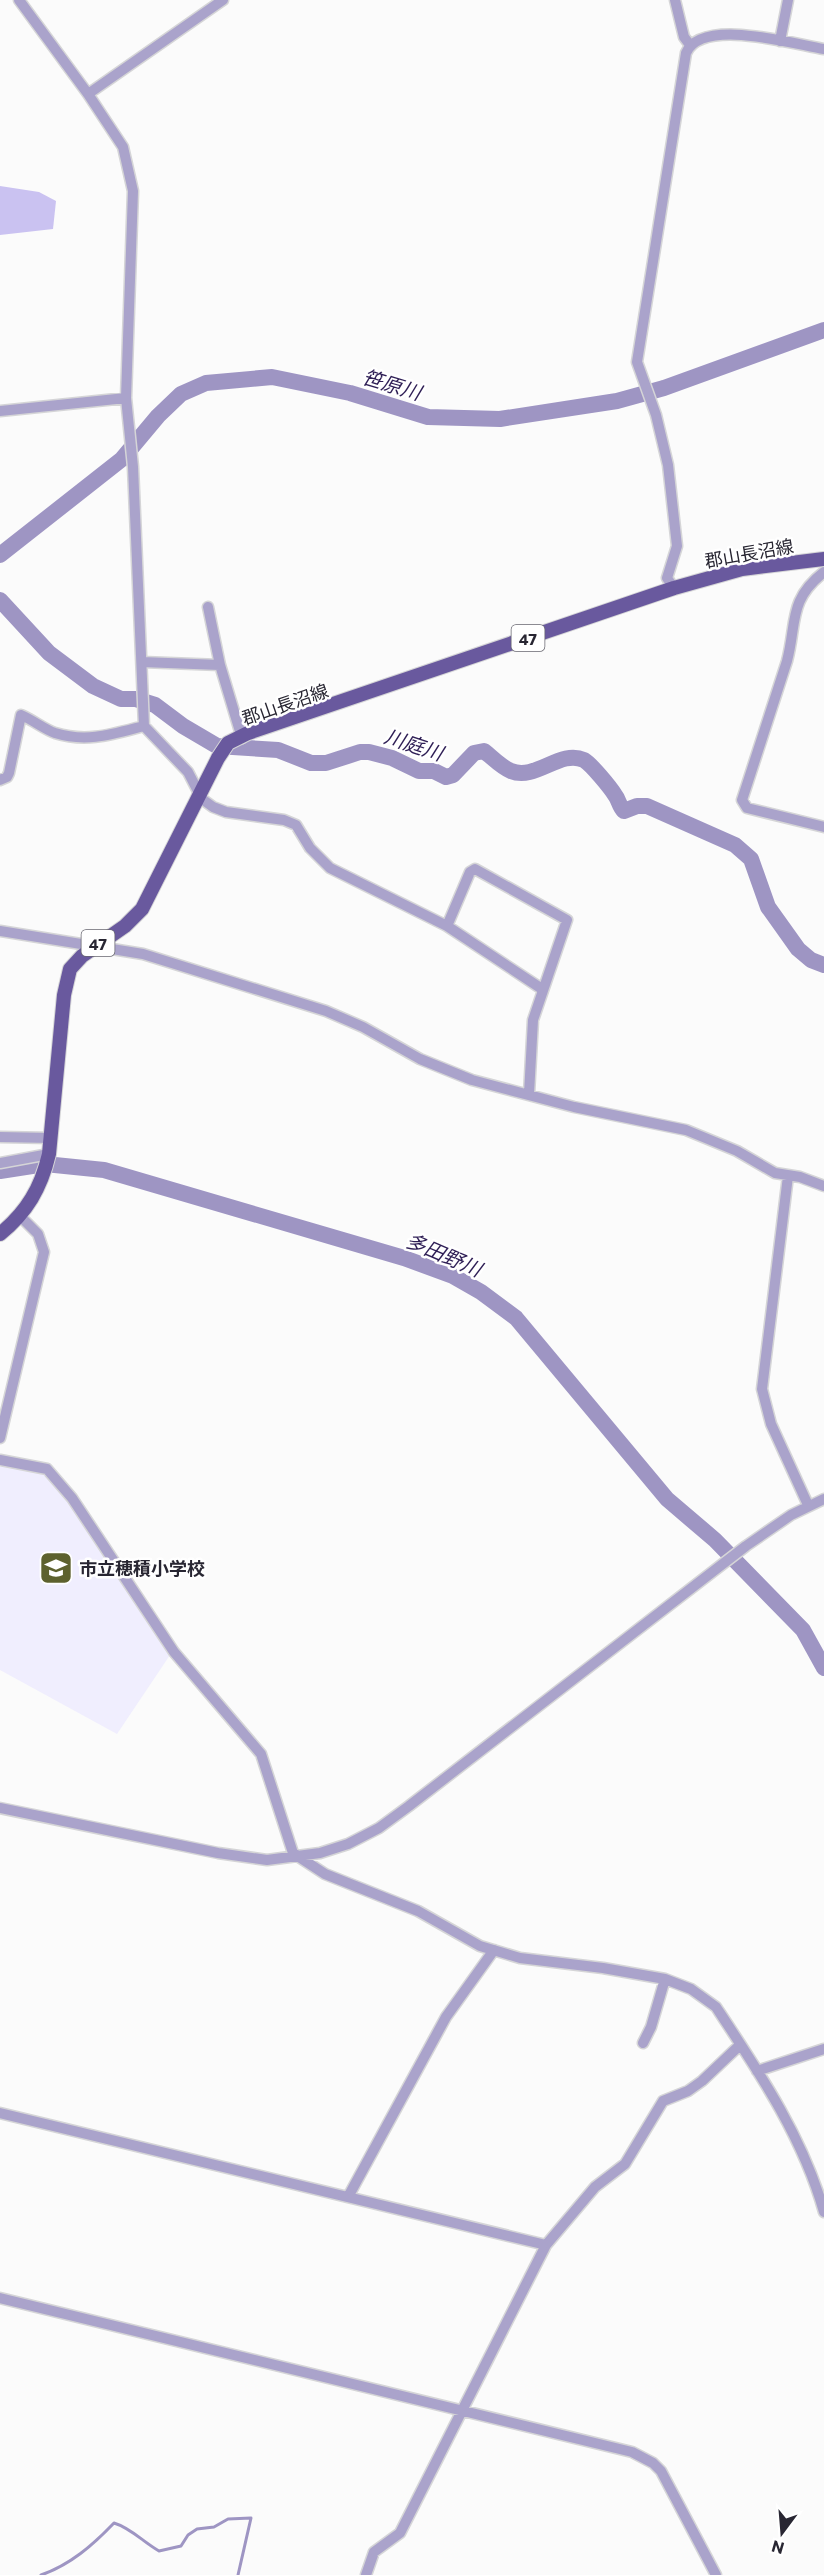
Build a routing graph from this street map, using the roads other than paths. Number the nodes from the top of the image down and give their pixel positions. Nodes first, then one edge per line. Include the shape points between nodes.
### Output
1 (19, 0) edge
2 (223, 0) edge
3 (675, 0) edge
4 (788, 0) edge
5 (780, 41) junction
6 (690, 45) junction
7 (824, 49) edge
8 (88, 94) junction
9 (126, 398) junction
10 (0, 411) edge
11 (824, 559) edge
12 (824, 572) edge
13 (674, 588) junction
14 (208, 607) dead end
15 (142, 662) junction
16 (220, 664) junction
17 (144, 721) junction
18 (240, 739) junction
19 (0, 780) edge
20 (199, 793) junction
21 (824, 826) edge
22 (447, 926) junction
23 (0, 931) edge
24 (96, 945) junction
25 (542, 989) junction
26 (529, 1094) junction
27 (0, 1137) edge
28 (51, 1138) junction
29 (49, 1154) junction
30 (0, 1163) edge
31 (788, 1176) junction
32 (824, 1186) edge
33 (21, 1217) junction
34 (0, 1234) edge
35 (0, 1438) edge
36 (0, 1460) edge
37 (824, 1498) edge
38 (808, 1505) junction
39 (0, 1808) edge
40 (298, 1856) junction
41 (494, 1950) junction
42 (665, 1979) junction
43 (643, 2043) dead end
44 (740, 2045) junction
45 (824, 2049) edge
46 (757, 2071) junction
47 (0, 2113) edge
48 (348, 2197) junction
49 (824, 2212) edge
50 (546, 2245) junction
51 (0, 2298) edge
52 (462, 2412) junction
53 (366, 2575) edge
54 (716, 2575) edge

1 - 8 street
2 - 8 street
3 - 6 street via 684,37
4 - 5 street
5 - 6 street via 724,33
5 - 7 street
6 - 13 street via 637,362 668,465 677,552 667,578
8 - 9 street via 123,147 133,191
9 - 10 street
9 - 15 street
11 - 13 main road, 郡山長沼線 / 47 via 742,570
12 - 21 street via 809,583 792,620 792,643 742,800 747,808
13 - 18 main road, 郡山長沼線 / 47
14 - 16 street
15 - 16 street
15 - 17 street
16 - 18 street
17 - 19 street via 91,739 52,732 21,715 9,772
17 - 20 street via 188,772
18 - 20 main road, 郡山長沼線 / 47 via 228,743
20 - 22 street via 219,811 296,825 310,848 330,868
20 - 24 main road, 郡山長沼線 / 47 via 142,909
22 - 25 street
22 - 25 street via 470,872 475,870 567,920
23 - 24 street
24 - 26 street via 143,954 326,1011 452,1073
24 - 28 main road, 郡山長沼線 / 47 via 70,969 64,995
25 - 26 street via 533,1020
26 - 31 street via 686,1130
27 - 28 street
28 - 29 main road, 郡山長沼線 / 47
29 - 30 street
29 - 33 main road, 郡山長沼線 / 47
31 - 32 street
31 - 38 street via 762,1389 771,1424
33 - 34 main road, 郡山長沼線 / 47
33 - 35 street via 39,1234 44,1252
36 - 40 street via 46,1469 72,1498 174,1652 261,1754 289,1847
37 - 38 street
38 - 40 street via 746,1546 379,1828 338,1848
39 - 40 street via 240,1857 267,1860
40 - 41 street via 325,1874 418,1911
41 - 42 street
41 - 48 street via 446,2017
42 - 43 street
42 - 44 street via 691,1989 711,2003
44 - 46 street
44 - 50 street via 702,2081 663,2101 625,2164 596,2187
45 - 46 street
46 - 49 street via 791,2127
47 - 48 street
48 - 50 street
50 - 52 street
51 - 52 street
52 - 53 street via 400,2533 374,2552
52 - 54 street via 632,2452 653,2463 661,2471

